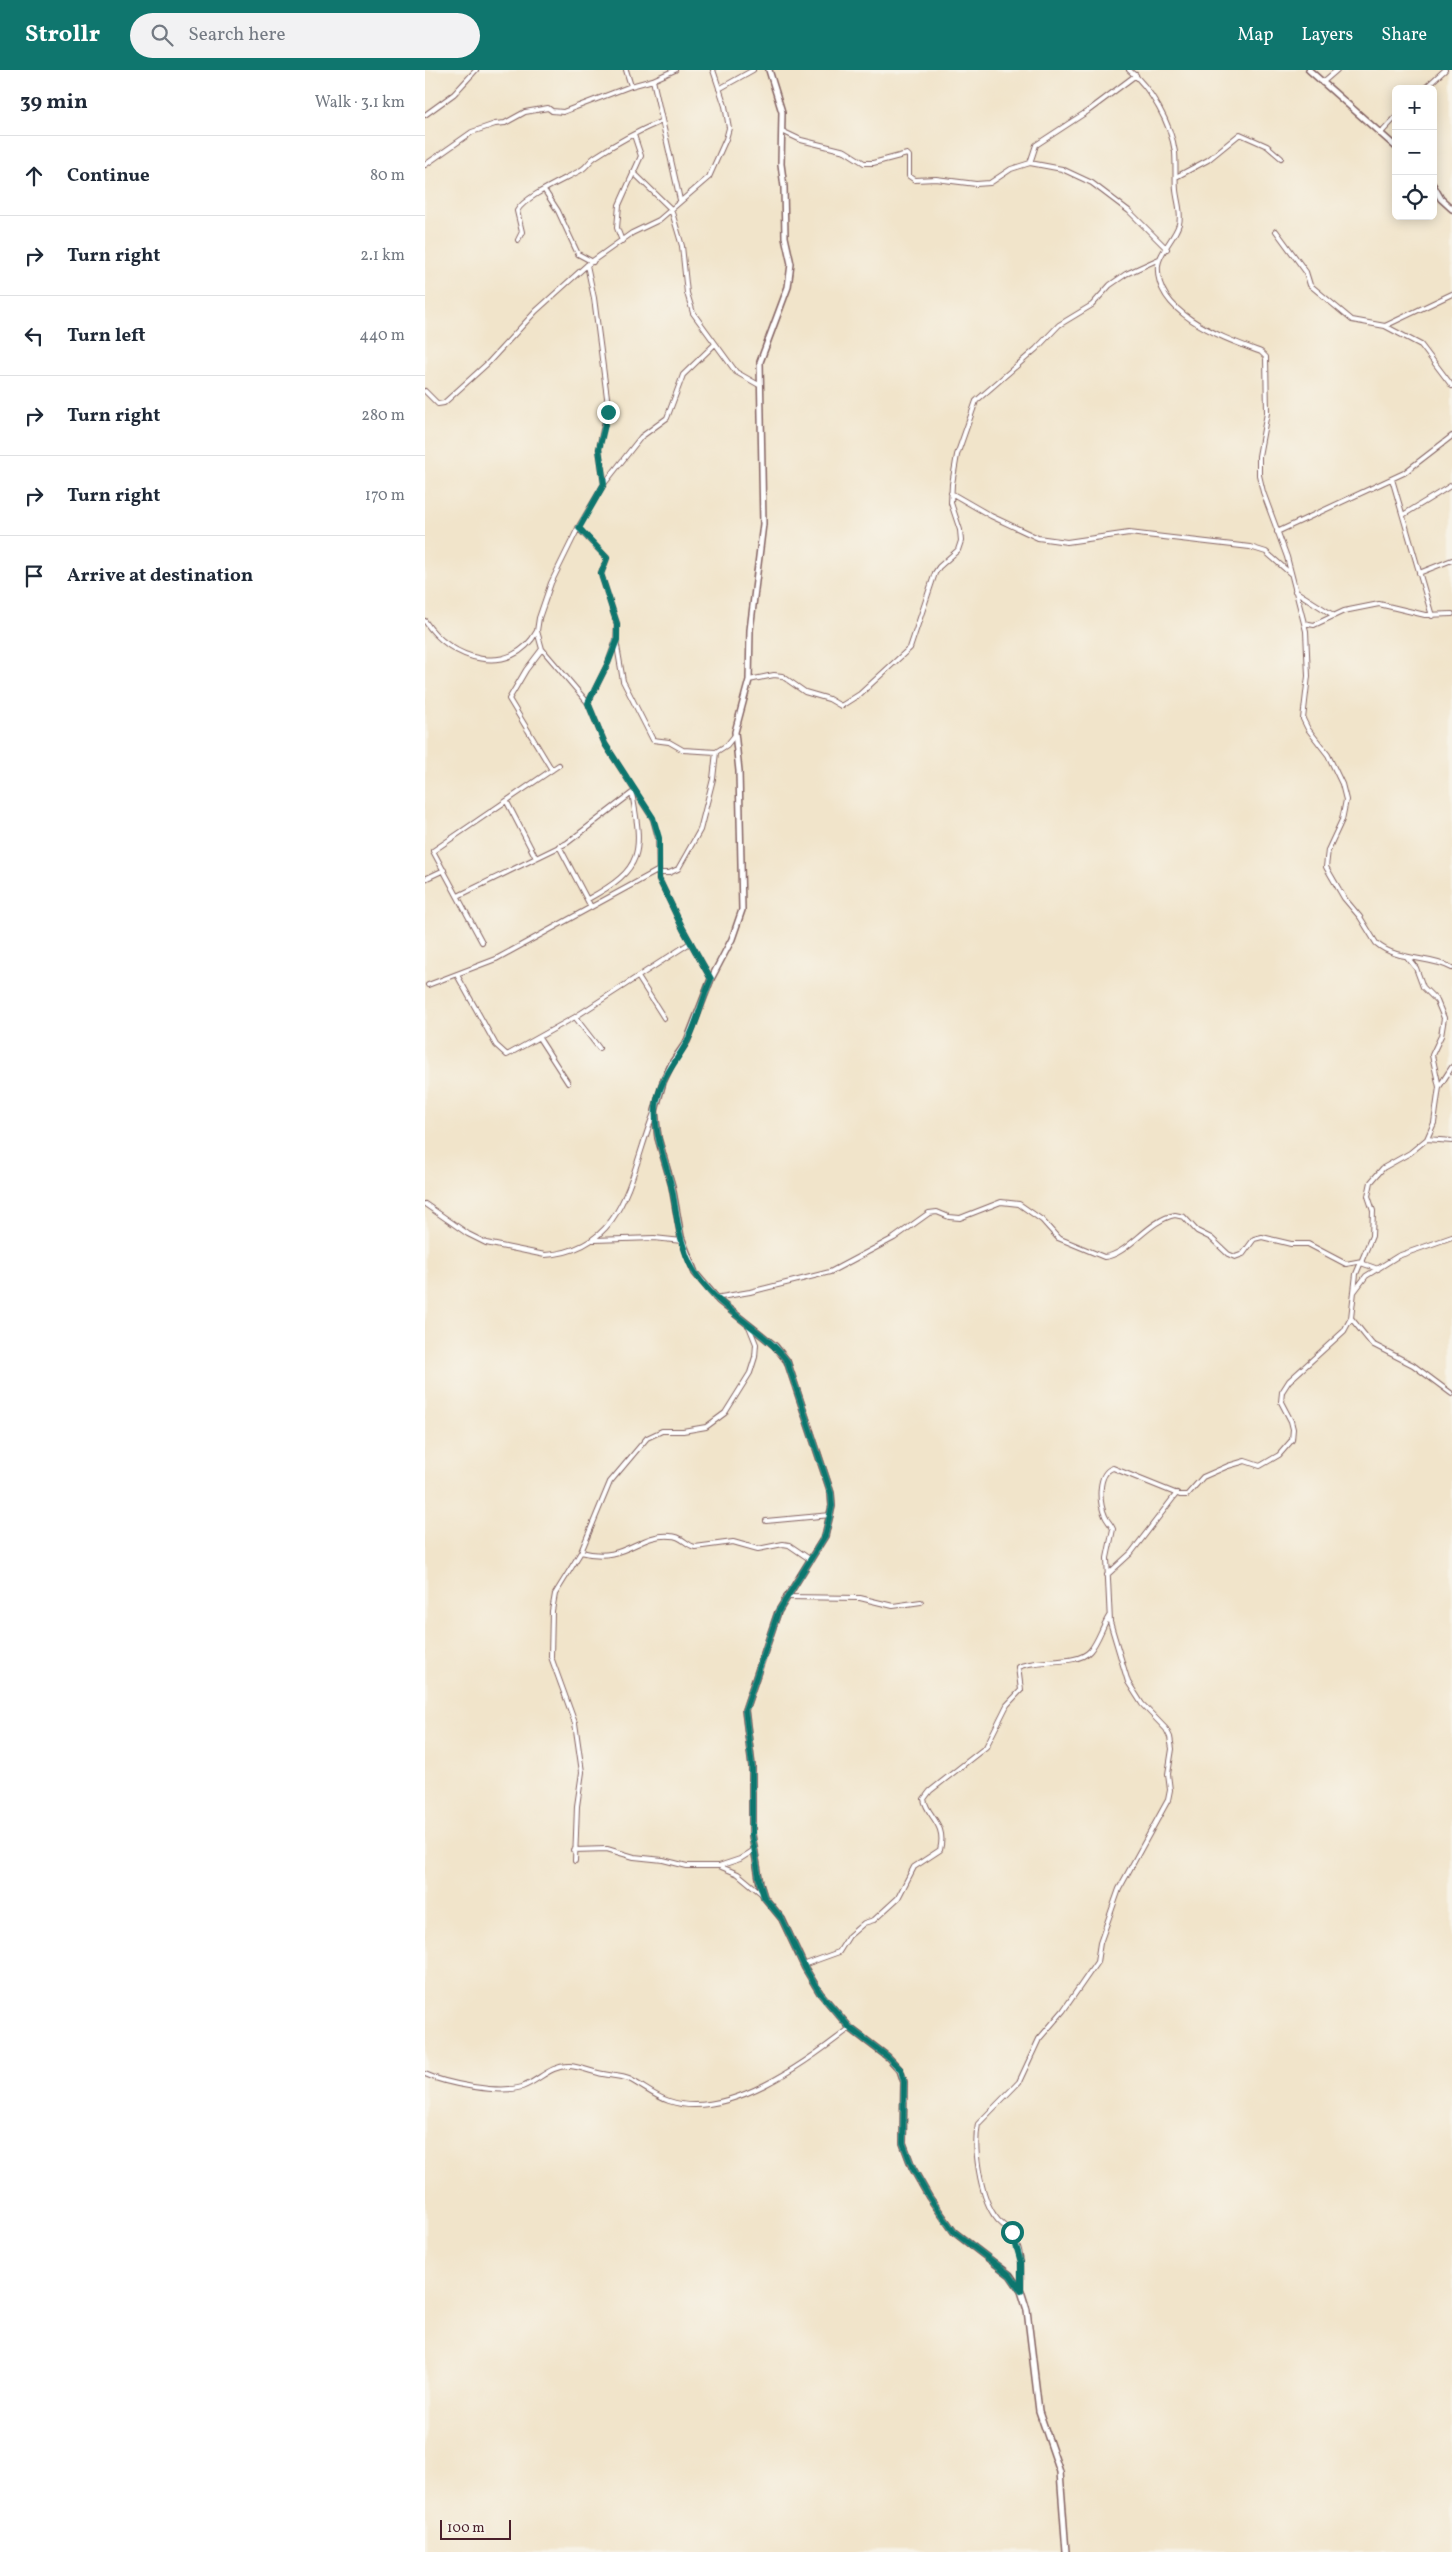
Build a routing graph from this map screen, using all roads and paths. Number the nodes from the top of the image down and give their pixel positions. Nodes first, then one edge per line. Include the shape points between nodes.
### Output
1 (476, 70) edge
2 (627, 70) edge
3 (675, 70) edge
4 (713, 70) edge
5 (753, 70) edge
6 (769, 70) edge
7 (1129, 70) edge
8 (1309, 70) edge
9 (1337, 70) edge
10 (1445, 70) edge
11 (1136, 75) junction
12 (653, 80) junction
13 (1322, 83) junction
14 (1428, 85) edge
15 (631, 86) junction
16 (719, 89) junction
17 (425, 115) edge
18 (662, 121) junction
19 (1392, 121) edge
20 (782, 131) junction
21 (633, 134) junction
22 (1380, 134) junction
23 (1392, 144) edge
24 (1281, 158) dead end
25 (1030, 163) junction
26 (425, 165) edge
27 (633, 172) junction
28 (1176, 177) junction
29 (545, 191) junction
30 (1437, 192) edge
31 (680, 200) junction
32 (671, 210) junction
33 (1452, 210) edge
34 (1276, 230) dead end
35 (518, 240) dead end
36 (622, 241) junction
37 (1167, 249) junction
38 (1160, 259) junction
39 (593, 262) junction
40 (1150, 265) junction
41 (587, 266) junction
42 (1159, 270) junction
43 (1452, 294) edge
44 (1385, 326) junction
45 (715, 344) junction
46 (759, 385) junction
47 (1452, 386) edge
48 (425, 390) edge
49 (1452, 436) edge
50 (1392, 479) junction
51 (604, 484) junction
52 (1452, 485) edge
53 (951, 493) junction
54 (1403, 515) junction
55 (579, 528) junction
56 (1277, 532) junction
57 (1452, 560) edge
58 (1419, 573) junction
59 (1291, 574) junction
60 (1295, 591) junction
61 (1452, 614) edge
62 (1335, 615) junction
63 (1432, 616) junction
64 (425, 621) edge
65 (1304, 623) junction
66 (1311, 626) junction
67 (1306, 631) junction
68 (537, 632) junction
69 (617, 640) junction
70 (542, 649) junction
71 (749, 680) junction
72 (588, 703) junction
73 (735, 735) junction
74 (716, 752) junction
75 (559, 765) dead end
76 (552, 770) junction
77 (507, 802) junction
78 (559, 846) junction
79 (536, 858) junction
80 (444, 870) junction
81 (658, 871) junction
82 (425, 878) edge
83 (458, 896) junction
84 (588, 899) junction
85 (591, 907) junction
86 (482, 942) dead end
87 (690, 942) junction
88 (1407, 957) junction
89 (1452, 968) edge
90 (457, 975) junction
91 (639, 977) junction
92 (711, 979) junction
93 (428, 985) dead end
94 (575, 1017) junction
95 (664, 1018) dead end
96 (539, 1038) junction
97 (599, 1048) dead end
98 (1452, 1067) edge
99 (568, 1083) dead end
100 (1439, 1087) junction
101 (655, 1111) junction
102 (1427, 1139) junction
103 (1452, 1141) edge
104 (425, 1204) edge
105 (1452, 1237) edge
106 (594, 1240) junction
107 (682, 1241) junction
108 (1361, 1262) junction
109 (1379, 1270) junction
110 (1354, 1292) junction
111 (715, 1298) junction
112 (1351, 1318) junction
113 (748, 1324) junction
114 (1348, 1327) junction
115 (1358, 1330) junction
116 (1452, 1394) edge
117 (1177, 1493) junction
118 (831, 1515) junction
119 (766, 1521) dead end
120 (581, 1552) junction
121 (811, 1560) junction
122 (1107, 1575) junction
123 (786, 1597) junction
124 (921, 1602) dead end
125 (1109, 1615) junction
126 (574, 1850) junction
127 (754, 1850) junction
128 (575, 1861) dead end
129 (719, 1866) junction
130 (762, 1894) junction
131 (803, 1965) junction
132 (850, 2028) junction
133 (425, 2074) edge
134 (1021, 2291) junction
135 (1065, 2552) edge

1 - 17 street via 454,94
2 - 15 street
3 - 12 street
4 - 16 street
5 - 16 street
6 - 20 street via 779,101
7 - 11 street
8 - 13 street
9 - 13 street
10 - 14 street
11 - 25 street via 1036,145
11 - 28 street via 1167,126 1175,151
12 - 15 street
12 - 18 street
13 - 22 street
15 - 26 street via 563,112 552,112 548,108 525,112 505,123 473,132
16 - 31 street via 728,119 726,139 709,177
18 - 21 street
18 - 31 street
19 - 22 street
20 - 25 street via 801,140 845,151 864,163 907,154 909,176 915,180 986,184 1011,169
20 - 46 street via 781,164 791,274 760,362
21 - 27 street via 641,156
21 - 29 street
22 - 23 street
24 - 28 street via 1267,146 1240,134 1208,160
25 - 37 street via 1063,169 1092,183 1135,217
27 - 32 street
27 - 36 street via 617,216
28 - 37 street via 1180,223
29 - 35 street via 519,208 517,217 522,232
29 - 39 street via 578,254
30 - 33 street
31 - 32 street
32 - 36 street
32 - 45 street via 681,246 690,305
34 - 44 street via 1306,272 1310,285 1352,320
36 - 39 street
37 - 38 street
38 - 40 street
38 - 42 street
39 - 41 street
40 - 42 street
40 - 53 street via 1126,274 1110,285 1092,305 1059,325 976,401 957,455
41 - 48 street via 536,311 488,363 444,403 438,404
41 - 51 street via 608,405 599,449
42 - 56 street via 1161,288 1171,303 1216,335 1261,352 1266,357 1267,413 1259,475
43 - 44 street
44 - 47 street via 1421,345
45 - 46 street via 736,372
45 - 51 street via 683,375 667,418 641,437
46 - 71 street via 763,524 750,630
49 - 50 street
50 - 54 street
50 - 56 street
51 - 55 street
52 - 54 street
53 - 59 street via 1038,538 1067,542 1129,533 1250,547 1266,552
53 - 71 street via 951,503 961,530 959,547 935,573 914,640 903,657 841,706 805,692 782,676
54 - 58 street
55 - 68 street via 544,599
55 - 69 street via 607,558 601,574 617,624
56 - 59 street
57 - 58 street
58 - 63 street
59 - 60 street
60 - 62 street
60 - 65 street
61 - 63 street
62 - 63 street via 1379,604
62 - 66 street
64 - 68 street via 437,636 464,654 480,660 516,655 530,644
65 - 66 street
65 - 67 street
66 - 67 street
67 - 88 street via 1308,676 1303,719 1342,784 1346,800 1342,820 1328,850 1327,872 1376,943 1384,950
68 - 70 street
69 - 72 street
69 - 74 street via 623,682 649,736 683,750
70 - 72 street
70 - 76 street via 509,699
71 - 73 street
72 - 81 street via 602,739 653,818 659,838
73 - 74 street
73 - 92 street via 739,771 742,910 732,939
74 - 81 street via 700,830 679,870
75 - 76 street
76 - 77 street
77 - 79 street
77 - 80 street via 435,849 434,854
78 - 79 street
78 - 84 street
78 - 84 street via 632,794 637,823 637,853 621,878
79 - 83 street
80 - 82 street
80 - 83 street
81 - 85 street
81 - 87 street via 662,887
83 - 86 street
84 - 85 street
85 - 90 street via 496,959
87 - 91 street
87 - 92 street
88 - 89 street via 1434,960
88 - 100 street via 1423,987 1437,1001 1444,1018 1441,1036 1432,1055
90 - 93 street
90 - 96 street via 479,1017 503,1052 507,1055 517,1052
91 - 94 street
91 - 95 street
92 - 101 street via 687,1041 663,1082
94 - 96 street
94 - 97 street
96 - 99 street
98 - 100 street
100 - 102 street via 1434,1123
101 - 106 street via 616,1215
101 - 107 street via 658,1138
102 - 103 street
102 - 108 street via 1383,1168 1371,1182 1368,1196 1373,1211 1373,1228
104 - 106 street via 485,1243 545,1255
105 - 109 street via 1402,1253
106 - 107 street via 654,1238
107 - 111 street via 695,1273
108 - 109 street
108 - 110 street
108 - 111 street via 1346,1264 1308,1244 1291,1244 1262,1237 1254,1239 1243,1254 1235,1257 1197,1231 1183,1217 1175,1215 1104,1257 1058,1238 1027,1209 1007,1201 960,1218 929,1213 894,1238 830,1272
109 - 110 street via 1364,1278
110 - 112 street
111 - 113 street
112 - 114 street
112 - 115 street
113 - 118 street via 775,1346 792,1369 830,1488
113 - 120 street via 756,1344 755,1357 743,1386 725,1413 706,1427 683,1432 662,1431 647,1438 610,1482
114 - 115 street
114 - 117 street via 1285,1385 1281,1402 1293,1429 1292,1440 1279,1455 1260,1466 1245,1461 1236,1463 1203,1477 1187,1495
115 - 116 street via 1372,1344 1413,1365
117 - 122 street via 1131,1553
117 - 122 street via 1118,1469 1108,1470 1101,1489 1103,1513 1113,1529 1107,1550
118 - 119 street
118 - 121 street via 825,1536
120 - 121 street via 606,1556 660,1537 673,1536 695,1547 733,1542 758,1549 789,1545
120 - 126 street via 555,1594 551,1622 551,1657 575,1723 581,1763
121 - 123 street
122 - 125 street
123 - 124 street via 860,1598 893,1606
123 - 127 street via 771,1628 745,1710 752,1766
125 - 131 street via 1086,1655 1018,1667 1021,1690 1007,1705 986,1747 924,1799 937,1822 940,1850 914,1868 898,1898 875,1920 864,1923 853,1932 839,1952
125 - 134 street via 1128,1682 1170,1737 1169,1795 1119,1889 1097,1962 1039,2039 1019,2082 978,2124 977,2163 992,2211 1011,2230 1018,2247
126 - 128 street
126 - 129 street via 607,1849 687,1866
127 - 129 street
127 - 130 street
129 - 130 street via 738,1874
130 - 131 street via 782,1919
131 - 132 street via 820,1993
132 - 133 street via 811,2057 764,2085 742,2095 698,2105 657,2097 627,2078 570,2066 557,2067 534,2082 515,2088 457,2083
132 - 134 street via 901,2070 904,2082 903,2143 929,2197 954,2232 1010,2275
134 - 135 street via 1027,2310 1039,2411 1060,2472

